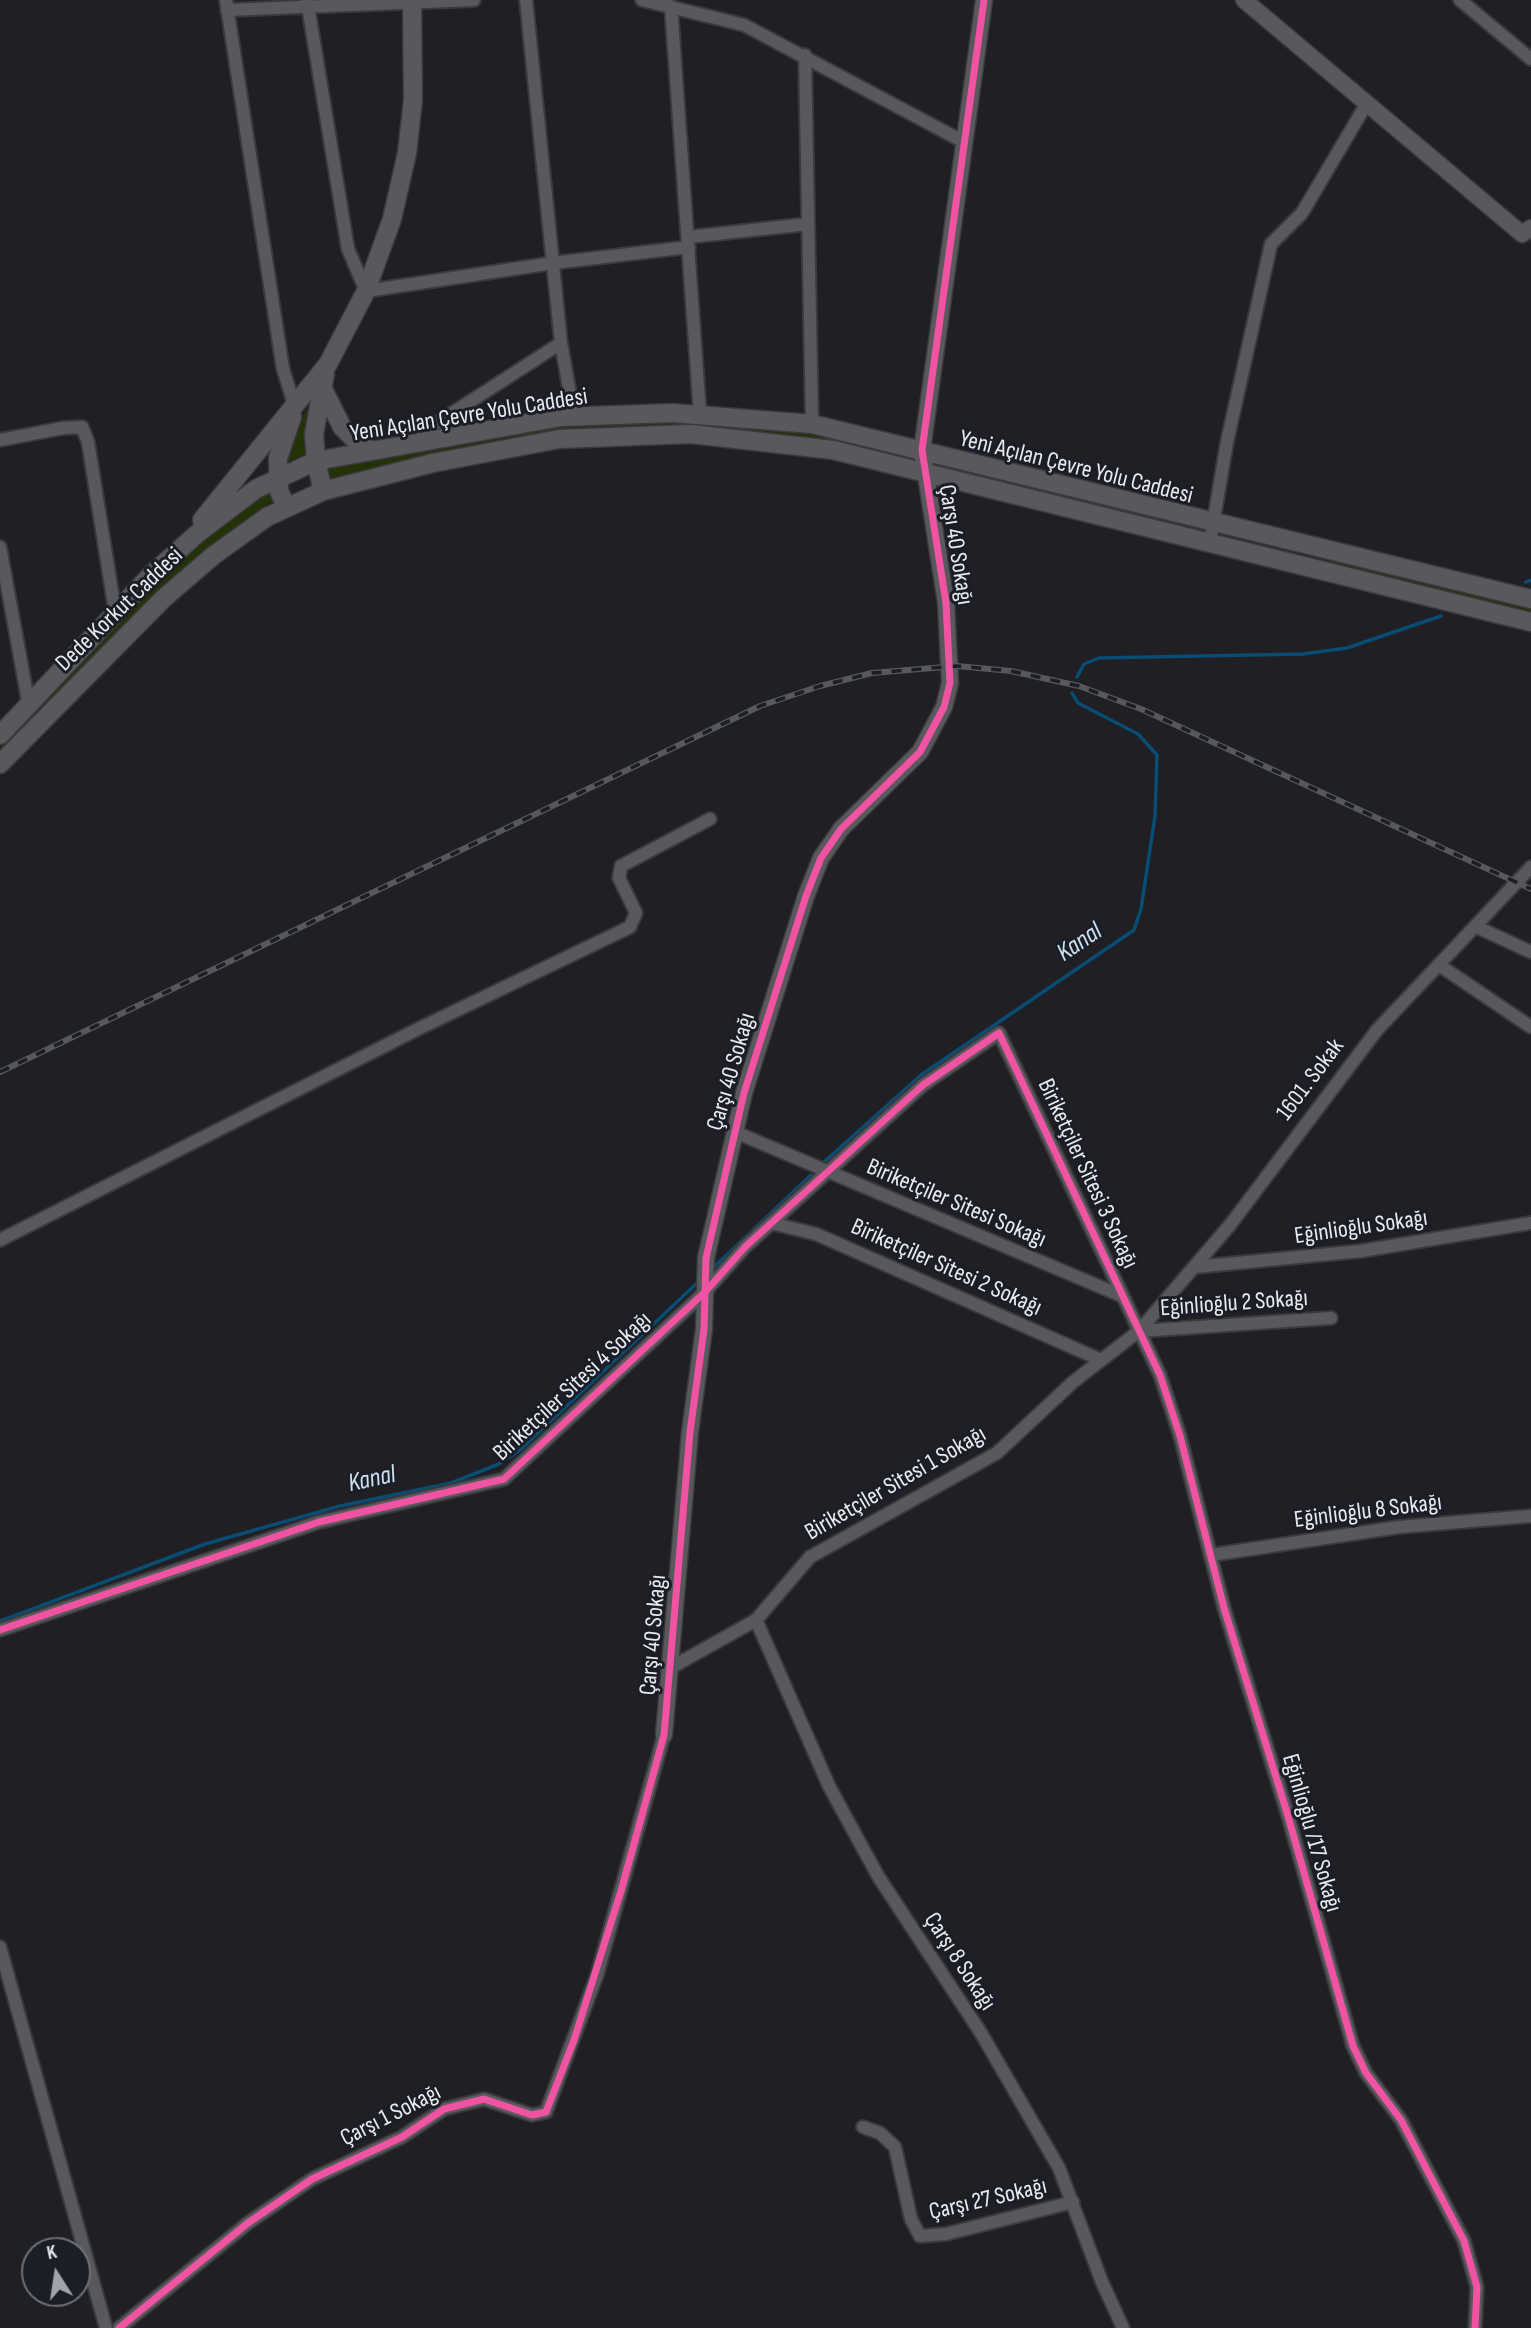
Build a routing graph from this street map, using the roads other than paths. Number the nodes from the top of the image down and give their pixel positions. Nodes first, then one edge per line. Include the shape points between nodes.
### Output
1 (474, 0) edge
2 (526, 0) edge
3 (642, 0) edge
4 (984, 0) edge
5 (1244, 0) edge
6 (1460, 0) edge
7 (412, 1) edge
8 (307, 2) edge
9 (227, 5) edge
10 (671, 6) junction
11 (805, 55) junction
12 (1531, 59) edge
13 (1367, 103) junction
14 (964, 142) junction
15 (808, 224) junction
16 (1528, 235) edge
17 (688, 242) junction
18 (553, 263) junction
19 (366, 291) junction
20 (561, 343) junction
21 (328, 364) junction
22 (322, 387) junction
23 (295, 407) junction
24 (700, 414) junction
25 (574, 416) junction
26 (812, 424) junction
27 (0, 440) edge
28 (416, 444) junction
29 (372, 450) junction
30 (922, 450) junction
31 (316, 460) junction
32 (923, 472) junction
33 (277, 477) junction
34 (323, 491) junction
35 (286, 506) junction
36 (1214, 522) junction
37 (1210, 542) junction
38 (0, 547) edge
39 (177, 551) junction
40 (1531, 599) edge
41 (115, 611) junction
42 (1531, 622) edge
43 (29, 706) junction
44 (0, 735) edge
45 (0, 764) edge
46 (710, 819) dead end
47 (1531, 867) edge
48 (1477, 927) junction
49 (1531, 952) edge
50 (1438, 965) junction
51 (1531, 1027) edge
52 (999, 1033) joint
53 (735, 1132) junction
54 (826, 1172) junction
55 (771, 1223) junction
56 (1531, 1223) edge
57 (0, 1240) edge
58 (1195, 1267) junction
59 (705, 1292) junction
60 (1122, 1296) junction
61 (1331, 1318) dead end
62 (1139, 1331) junction
63 (1101, 1360) junction
64 (1531, 1516) edge
65 (1211, 1555) junction
66 (756, 1620) junction
67 (0, 1630) edge
68 (672, 1667) junction
69 (664, 1735) joint
70 (0, 1947) edge
71 (863, 2127) dead end
72 (1073, 2202) junction
73 (106, 2328) edge
74 (119, 2328) edge
75 (1123, 2328) edge
76 (1475, 2328) edge

1 - 7 street
2 - 18 street
3 - 10 street
4 - 14 street, Çarşı 40 Sokağı
5 - 13 street
6 - 12 street
7 - 8 street
7 - 19 main road, Dede Korkut Caddesi via 413,100 407,153 392,219
8 - 9 street
8 - 19 street via 348,249
9 - 23 street via 283,369
10 - 11 street via 744,25
10 - 17 street
11 - 14 street
11 - 15 street
13 - 16 street
13 - 36 street via 1302,213 1271,244
14 - 30 street, Çarşı 40 Sokağı
15 - 17 street
15 - 26 street
17 - 18 street
17 - 24 street
18 - 19 street
18 - 20 street
19 - 21 main road, Dede Korkut Caddesi
20 - 25 street
20 - 28 street via 429,428
21 - 22 main road, Dede Korkut Caddesi
21 - 23 main road, Dede Korkut Caddesi
22 - 29 main road via 342,427
22 - 31 main road, Dede Korkut Caddesi via 315,423
23 - 33 main road, Dede Korkut Caddesi via 278,458
23 - 39 main road, Dede Korkut Caddesi
24 - 25 main road, Yeni Açılan Çevre Yolu Caddesi
24 - 26 main road, Yeni Açılan Çevre Yolu Caddesi
25 - 28 main road, Yeni Açılan Çevre Yolu Caddesi
26 - 30 main road, Yeni Açılan Çevre Yolu Caddesi
27 - 41 street via 82,427
28 - 29 main road, Yeni Açılan Çevre Yolu Caddesi
29 - 31 main road, Yeni Açılan Çevre Yolu Caddesi
30 - 32 street, Çarşı 40 Sokağı
30 - 36 main road, Yeni Açılan Çevre Yolu Caddesi
31 - 33 main road, Dede Korkut Caddesi
31 - 34 main road, Dede Korkut Caddesi
32 - 34 main road, Yeni Açılan Çevre Yolu Caddesi via 797,444 655,434 529,443
32 - 37 main road, Yeni Açılan Çevre Yolu Caddesi
32 - 53 street, Çarşı 40 Sokağı via 936,528 951,646 944,707 920,752 841,829 821,858
33 - 35 main road, Dede Korkut Caddesi
33 - 39 main road, Dede Korkut Caddesi via 240,500
34 - 35 main road, Dede Korkut Caddesi
35 - 45 main road, Dede Korkut Caddesi via 214,555 164,598
36 - 37 street
36 - 40 main road, Yeni Açılan Çevre Yolu Caddesi
37 - 42 main road, Yeni Açılan Çevre Yolu Caddesi
38 - 43 street
39 - 41 main road, Dede Korkut Caddesi
41 - 43 main road, Dede Korkut Caddesi
43 - 44 main road, Dede Korkut Caddesi
46 - 57 street via 621,866 619,878 636,913 630,927
47 - 48 street, 1601. Sokak
48 - 49 street
48 - 50 street, 1601. Sokak
50 - 51 street
50 - 58 street, 1601. Sokak via 1353,1058
52 - 54 street, Biriketçiler Sitesi 4 Sokağı via 938,1072
52 - 60 street, Biriketçiler Sitesi 3 Sokağı
53 - 54 street, Biriketçiler Sitesi Sokağı
53 - 59 street, Çarşı 40 Sokağı via 707,1250
54 - 55 street, Biriketçiler Sitesi 4 Sokağı
54 - 60 street, Biriketçiler Sitesi Sokağı
55 - 59 street, Biriketçiler Sitesi 4 Sokağı
55 - 63 street, Biriketçiler Sitesi 2 Sokağı via 816,1234
56 - 58 street, Eğinlioğlu Sokağı via 1361,1251
58 - 62 street, 1601. Sokak
59 - 67 street, Biriketçiler Sitesi 4 Sokağı via 504,1479 319,1522
59 - 68 street, Çarşı 40 Sokağı
60 - 62 street, Biriketçiler Sitesi 3 Sokağı
61 - 62 street, Eğinlioğlu 2 Sokağı
62 - 63 street, Biriketçiler Sitesi 1 Sokağı
62 - 65 street, Eğinlioğlu /17 Sokağı via 1160,1375 1180,1436
63 - 66 street, Biriketçiler Sitesi 1 Sokağı via 989,1459 810,1557
64 - 65 street, Eğinlioğlu 8 Sokağı via 1398,1527
65 - 76 street, Eğinlioğlu /17 Sokağı via 1353,2046 1366,2073 1401,2120 1464,2241 1477,2287
66 - 68 street, Biriketçiler Sitesi 1 Sokağı
66 - 72 street, Çarşı 8 Sokağı via 828,1786 878,1876 1025,2107
68 - 69 street, Çarşı 40 Sokağı
69 - 74 street, Çarşı 1 Sokağı via 597,1975 546,2112 532,2115 484,2099 444,2109 402,2137 312,2179 248,2223
70 - 73 street
71 - 72 street, Çarşı 27 Sokağı via 880,2133 895,2147 911,2219 920,2236 938,2236
72 - 75 street, Çarşı 8 Sokağı

